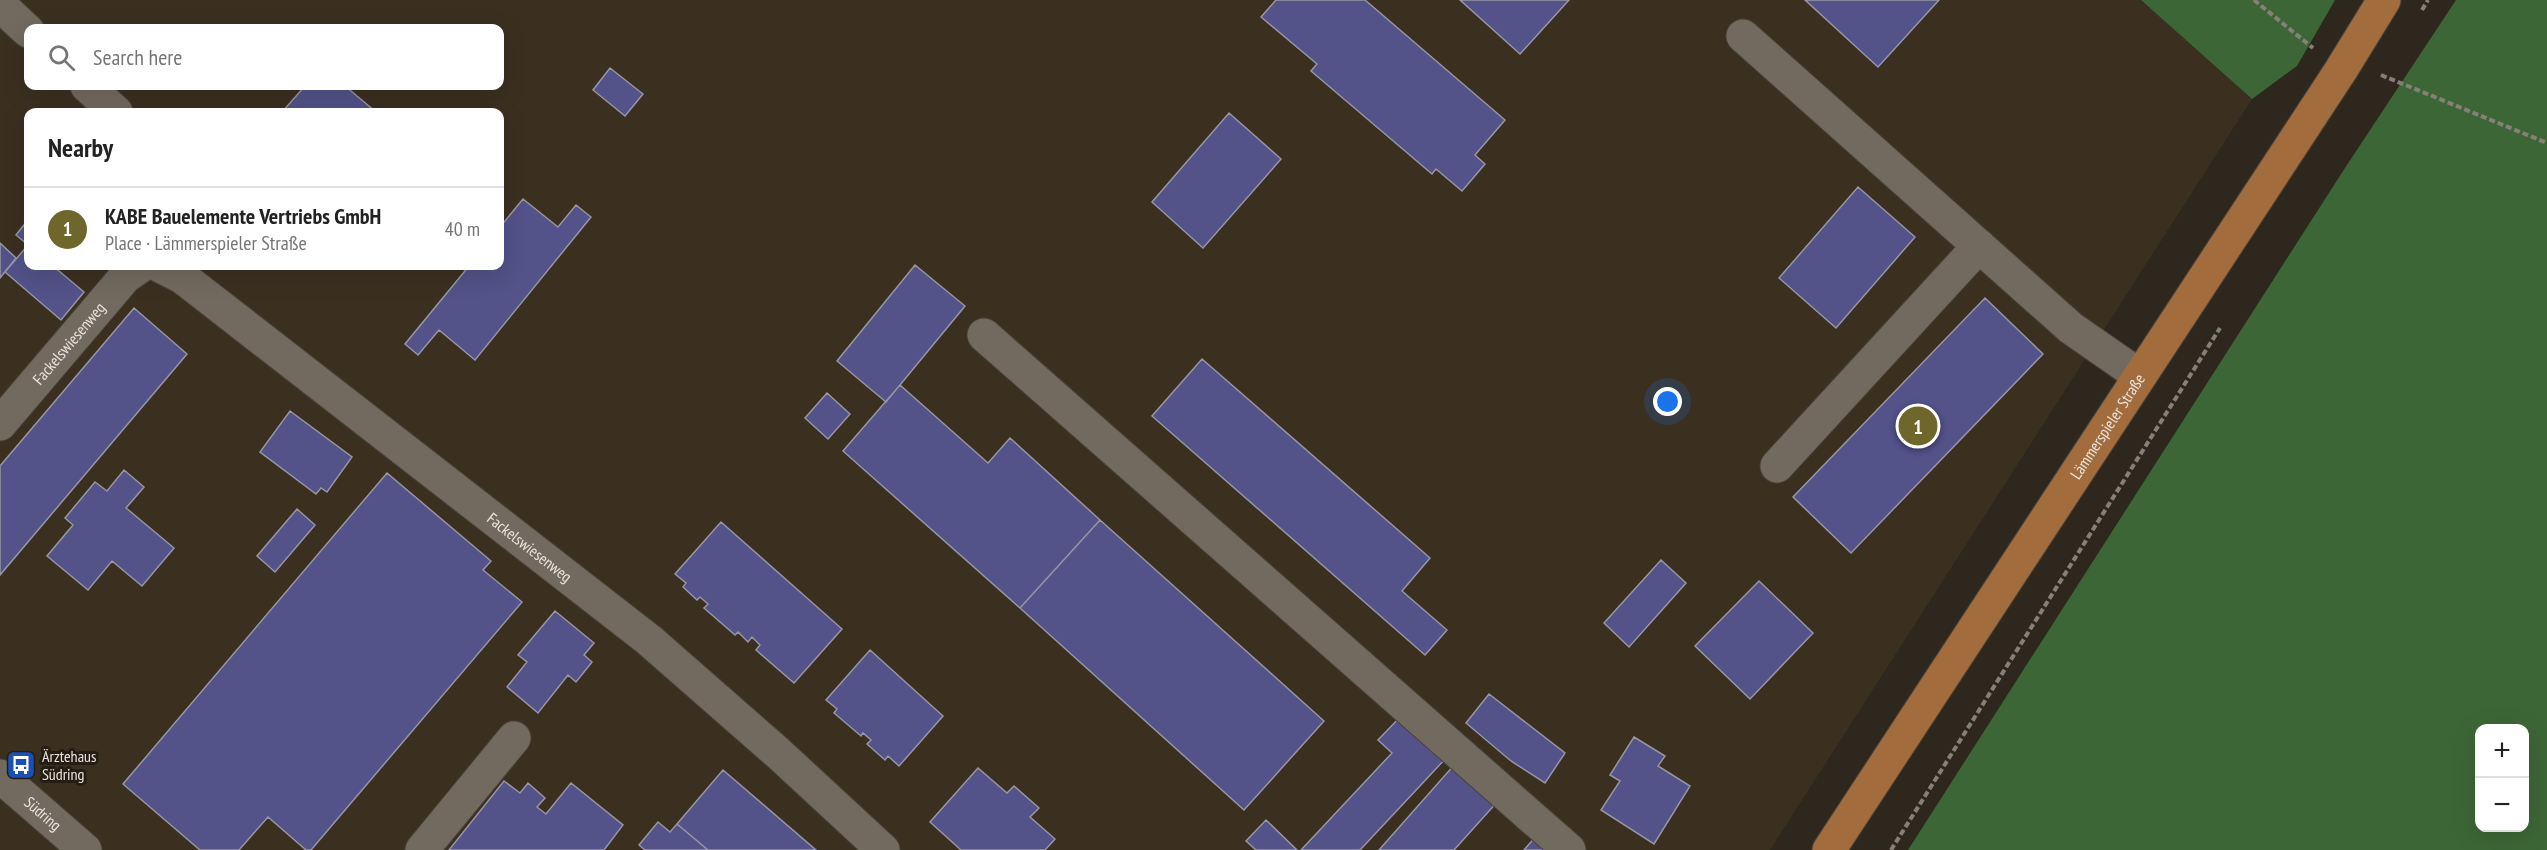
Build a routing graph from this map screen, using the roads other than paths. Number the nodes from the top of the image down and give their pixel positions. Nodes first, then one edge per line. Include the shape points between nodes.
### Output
1 (2384, 0) edge
2 (0, 5) edge
3 (24, 27) edge
4 (1743, 36) dead end
5 (91, 90) edge
6 (112, 108) edge
7 (1979, 246) junction
8 (132, 270) edge
9 (172, 270) edge
10 (984, 335) dead end
11 (2140, 376) junction
12 (0, 424) edge
13 (1778, 466) dead end
14 (514, 738) dead end
15 (0, 776) edge
16 (86, 850) edge
17 (422, 850) edge
18 (883, 850) edge
19 (1569, 850) edge
20 (1829, 850) edge

1 - 11 main road, Lämmerspieler Straße
2 - 3 street
4 - 7 street
5 - 6 street
7 - 11 street via 2071,328
7 - 13 street
8 - 12 street, Fackelswiesenweg
9 - 18 street, Fackelswiesenweg via 649,640
10 - 19 street
11 - 20 main road, Lämmerspieler Straße
14 - 17 street
15 - 16 street, Südring

